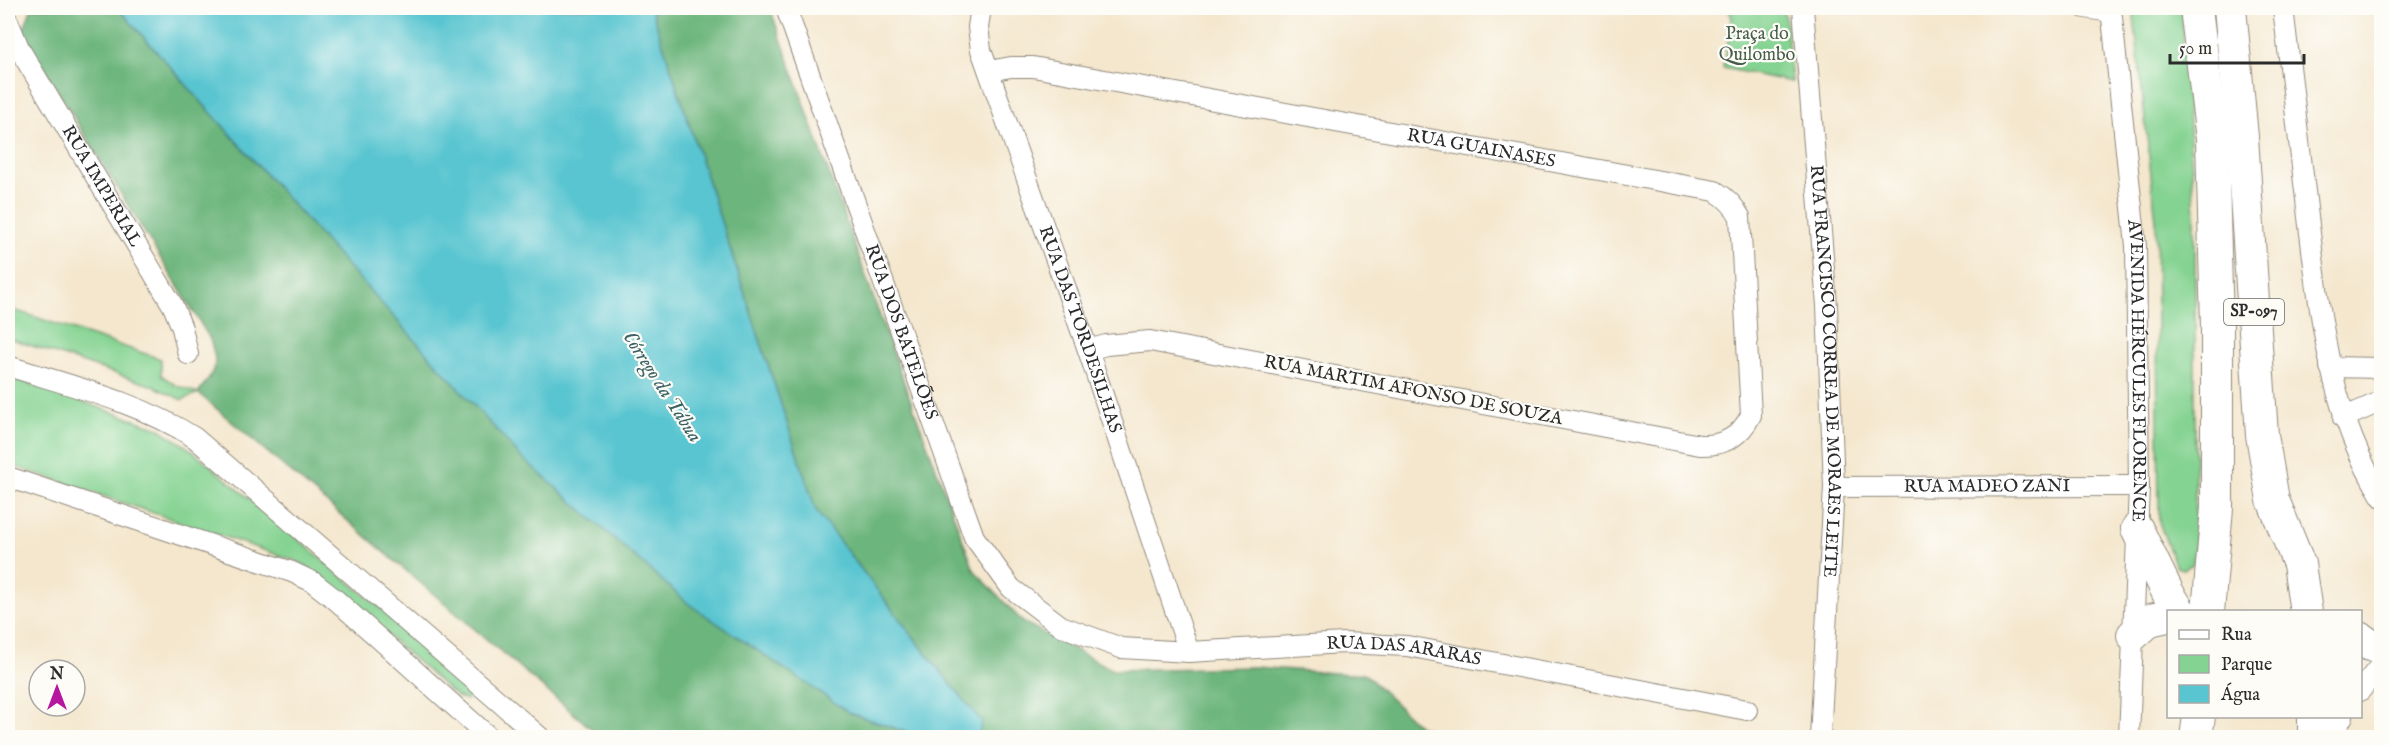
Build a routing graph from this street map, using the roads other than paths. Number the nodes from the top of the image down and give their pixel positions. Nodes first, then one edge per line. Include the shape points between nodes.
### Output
1 (786, 8) edge
2 (981, 8) edge
3 (1803, 8) edge
4 (2085, 8) edge
5 (2196, 8) edge
6 (2230, 8) edge
7 (2283, 8) edge
8 (2111, 10) edge
9 (8, 21) edge
10 (989, 71) junction
11 (1088, 350) junction
12 (188, 354) dead end
13 (8, 366) edge
14 (2330, 367) junction
15 (2382, 368) edge
16 (2382, 401) edge
17 (2343, 418) junction
18 (1736, 436) joint
19 (8, 477) edge
20 (2139, 486) junction
21 (1834, 487) junction
22 (2382, 497) edge
23 (2137, 529) junction
24 (2299, 564) junction
25 (2179, 610) edge
26 (2208, 610) edge
27 (2306, 610) edge
28 (2327, 610) edge
29 (2167, 616) edge
30 (1061, 626) joint
31 (2133, 635) junction
32 (2371, 647) edge
33 (1189, 652) junction
34 (2362, 687) edge
35 (489, 693) junction
36 (1747, 710) dead end
37 (465, 717) junction
38 (2199, 718) edge
39 (2314, 718) edge
40 (2342, 718) edge
41 (490, 738) edge
42 (541, 738) edge
43 (1820, 738) edge
44 (2129, 738) edge
45 (2196, 738) edge
46 (2314, 738) edge
47 (2331, 738) edge

1 - 30 street, RUA DOS BATELÕES via 974,537 1011,588
2 - 10 street, RUA DAS TORDESILHAS via 978,27
3 - 21 street, RUA FRANCISCO CORREA DE MORAES LEITE via 1827,306
4 - 8 street
5 - 26 main road, SP-097 via 2212,139 2217,327 2217,508
6 - 24 main road, SP-097 via 2262,435 2273,500
7 - 14 street
8 - 20 street, AVENIDA HÉRCULES FLORENCE via 2136,246
9 - 12 street, RUA IMPERIAL via 20,50 173,306
10 - 11 street, RUA DAS TORDESILHAS
10 - 18 street, RUA GUAINASES via 1033,67 1715,190 1726,197 1740,218 1751,415
11 - 18 street, RUA MARTIM AFONSO DE SOUZA via 1150,341 1700,445 1713,446
11 - 33 street, RUA DAS TORDESILHAS
13 - 35 street via 143,410 195,438
14 - 15 street
14 - 17 street
16 - 17 street
17 - 22 street via 2365,471
19 - 37 street via 313,582
20 - 21 street, RUA MADEO ZANI
20 - 23 street, AVENIDA HÉRCULES FLORENCE
21 - 43 street, RUA FRANCISCO CORREA DE MORAES LEITE
23 - 25 main road
23 - 31 street, AVENIDA HÉRCULES FLORENCE
24 - 27 main road, SP-097
24 - 28 main road
29 - 31 main road via 2150,620
30 - 33 street, RUA DAS ARARAS via 1121,648
31 - 44 street, AVENIDA HÉRCULES FLORENCE
32 - 34 street
33 - 36 street, RUA DAS ARARAS via 1344,643 1407,646
35 - 37 street
35 - 42 street
37 - 41 street
38 - 45 main road
39 - 46 main road
40 - 47 street

